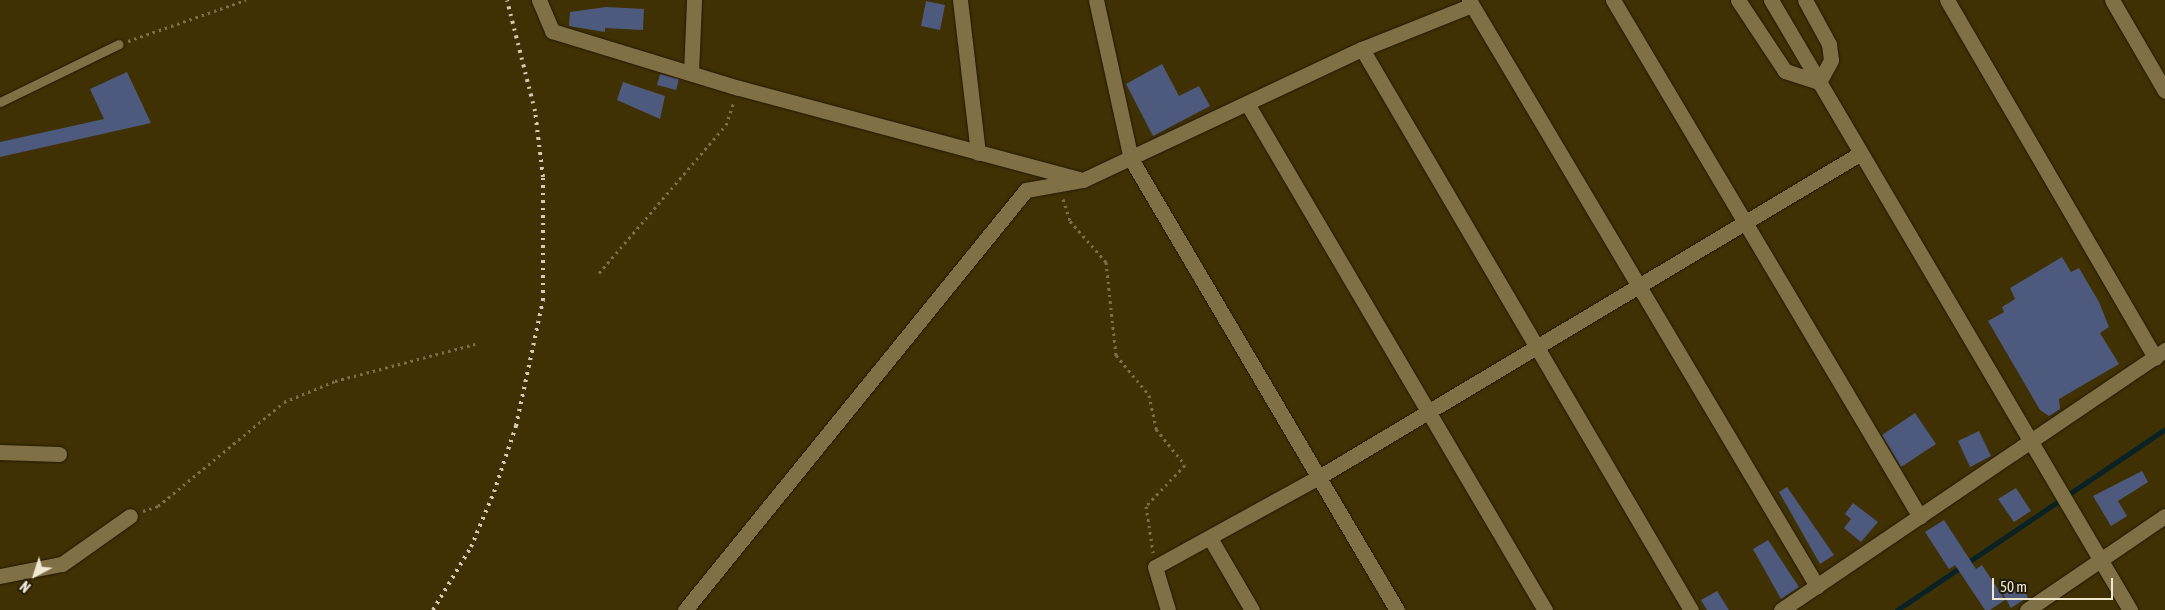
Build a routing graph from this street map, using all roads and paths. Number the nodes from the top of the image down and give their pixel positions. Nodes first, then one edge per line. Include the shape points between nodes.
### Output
1 (246, 0) edge
2 (539, 0) edge
3 (694, 0) edge
4 (960, 0) edge
5 (1096, 0) edge
6 (1614, 0) edge
7 (1738, 0) edge
8 (1771, 0) edge
9 (1805, 0) edge
10 (2112, 0) edge
11 (1950, 1) edge
12 (1470, 2) edge
13 (119, 44) joint
14 (1362, 49) junction
15 (691, 73) junction
16 (1819, 82) junction
17 (740, 88) junction
18 (2165, 91) edge
19 (0, 102) edge
20 (1248, 105) junction
21 (978, 153) junction
22 (1861, 154) junction
23 (1132, 158) junction
24 (1083, 180) junction
25 (1059, 184) junction
26 (1746, 224) junction
27 (599, 273) dead end
28 (1639, 286) junction
29 (475, 344) dead end
30 (1536, 346) junction
31 (2160, 354) edge
32 (1427, 413) junction
33 (2030, 440) junction
34 (0, 452) edge
35 (58, 454) dead end
36 (1319, 477) junction
37 (130, 516) joint
38 (2165, 516) edge
39 (1920, 517) junction
40 (1210, 538) junction
41 (2101, 560) junction
42 (1155, 567) junction
43 (0, 576) edge
44 (1817, 586) junction
45 (685, 610) edge
46 (1168, 610) edge
47 (1252, 610) edge
48 (1397, 610) edge
49 (1545, 610) edge
50 (1691, 610) edge
51 (1781, 610) edge
52 (2027, 610) edge
53 (2130, 610) edge

1 - 13 path
2 - 15 street via 552,31
3 - 15 street
4 - 21 street
5 - 23 street
6 - 26 street
7 - 16 street via 1785,71
8 - 16 street
9 - 16 street via 1829,44 1831,60
10 - 18 street
11 - 31 street
12 - 14 street
12 - 28 street
13 - 19 lane
14 - 20 street
14 - 30 street
15 - 17 street
16 - 22 street
17 - 21 street
17 - 27 path via 726,125
20 - 23 street
20 - 32 street
21 - 24 street
22 - 26 street
22 - 33 street
23 - 24 street
23 - 36 street
24 - 25 street
25 - 42 path via 1070,221 1106,262 1116,355 1149,395 1156,429 1185,465 1146,506
25 - 45 street via 1026,190
26 - 28 street
26 - 39 street
28 - 30 street
28 - 44 street
29 - 37 path via 335,381 284,402 158,506
30 - 32 street
30 - 50 street
31 - 33 street
32 - 36 street
32 - 49 street
33 - 39 street
33 - 41 street
34 - 35 street
36 - 40 street
36 - 48 street
37 - 43 street via 62,564
38 - 41 street
39 - 44 street
40 - 42 street
40 - 47 street
41 - 52 street
41 - 53 street
42 - 46 street
44 - 51 street

